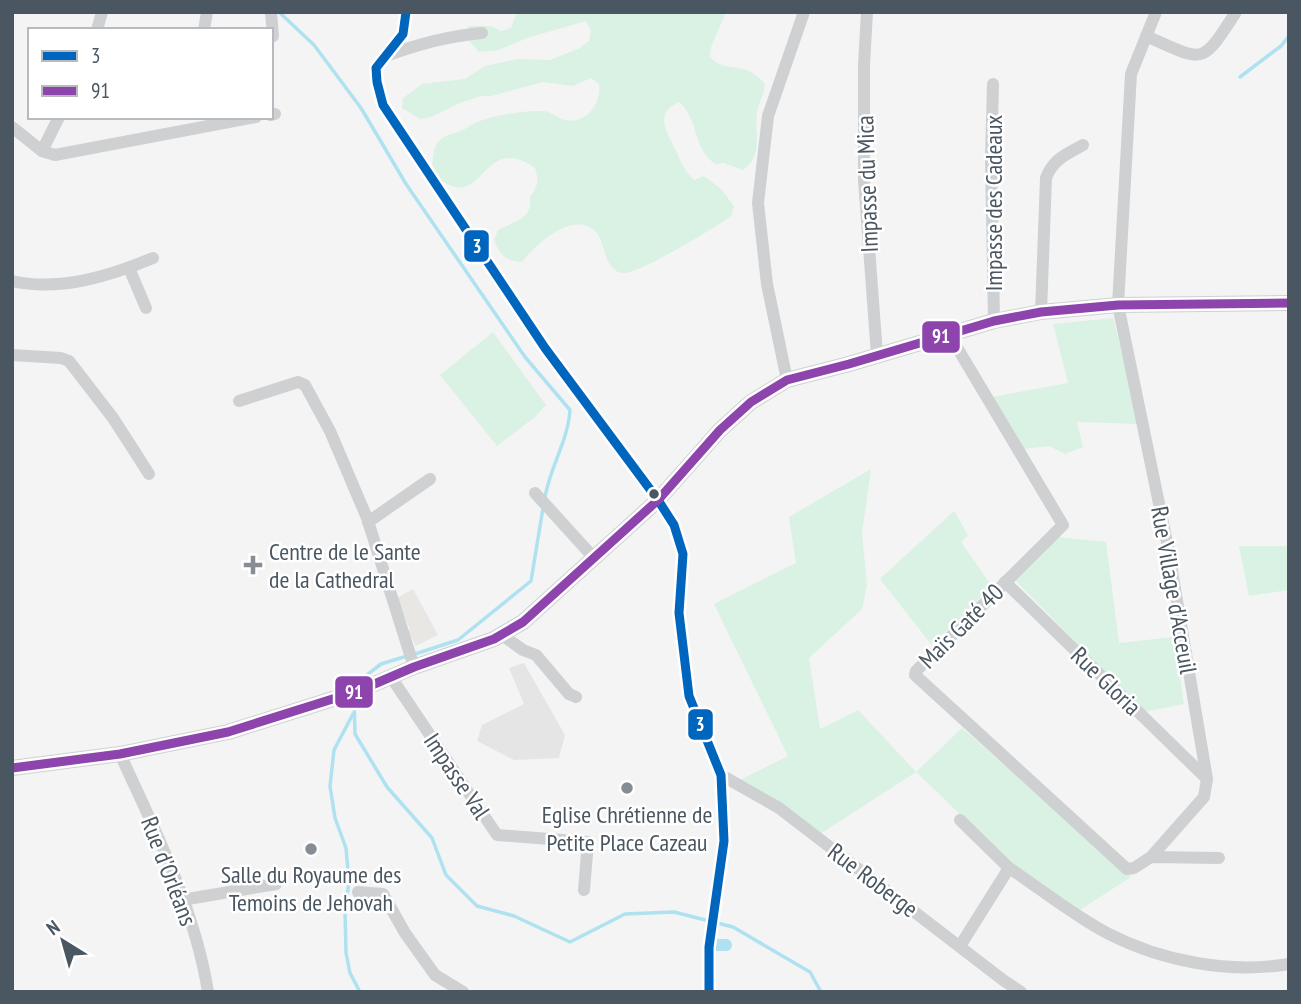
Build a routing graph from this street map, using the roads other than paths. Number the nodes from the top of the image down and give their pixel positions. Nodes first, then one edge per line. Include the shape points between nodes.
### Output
1 (406, 12) edge
2 (804, 12) edge
3 (867, 12) edge
4 (1156, 12) edge
5 (1236, 12) edge
6 (482, 33) dead end
7 (1146, 36) junction
8 (383, 57) junction
9 (993, 84) dead end
10 (58, 119) edge
11 (234, 119) edge
12 (191, 123) edge
13 (12, 127) edge
14 (1083, 145) dead end
15 (43, 151) junction
16 (153, 258) dead end
17 (129, 268) junction
18 (12, 281) edge
19 (1289, 303) edge
20 (1118, 305) junction
21 (146, 308) dead end
22 (1041, 312) junction
23 (994, 321) junction
24 (949, 334) junction
25 (12, 355) edge
26 (877, 355) junction
27 (787, 380) junction
28 (239, 401) dead end
29 (149, 474) dead end
30 (429, 479) dead end
31 (535, 493) dead end
32 (658, 500) junction
33 (368, 522) junction
34 (594, 558) junction
35 (1005, 582) junction
36 (502, 635) junction
37 (413, 664) junction
38 (391, 677) junction
39 (576, 697) dead end
40 (120, 754) junction
41 (12, 768) edge
42 (721, 775) junction
43 (1207, 779) junction
44 (960, 820) dead end
45 (1151, 857) junction
46 (1219, 858) dead end
47 (1009, 868) junction
48 (276, 884) dead end
49 (584, 890) dead end
50 (358, 892) dead end
51 (183, 900) junction
52 (960, 946) junction
53 (1289, 964) edge
54 (208, 992) edge
55 (463, 992) edge
56 (709, 992) edge
57 (1021, 992) edge

1 - 8 street via 403,34
2 - 27 street via 768,116 758,203 767,284
3 - 26 street, Impasse du Mica via 864,180
4 - 7 street, Rue Village d'Acceuil
5 - 7 street via 1213,47 1202,55 1194,56
6 - 8 street via 416,44
7 - 20 street, Rue Village d'Acceuil via 1130,74
8 - 32 street via 376,68 383,105 545,348
9 - 23 street, Impasse des Cadeaux
10 - 15 street
11 - 12 street
12 - 15 street via 61,155
13 - 15 street
14 - 22 street via 1057,160 1046,178
16 - 17 street
17 - 18 street via 86,280 34,286
17 - 21 street
19 - 20 street
20 - 22 street
20 - 43 street, Rue Village d'Acceuil via 1168,547
22 - 23 street
23 - 24 street
24 - 26 street
24 - 35 street, Maïs Gaté 40 via 1063,525
25 - 29 street via 69,361
26 - 27 street
27 - 32 street via 720,429
28 - 33 street via 298,382 305,385
30 - 33 street
31 - 34 street
32 - 34 street
32 - 42 street via 674,525 683,554 679,613 689,696
33 - 37 street
34 - 36 street via 523,622
35 - 43 street, Rue Gloria
35 - 45 street, Maïs Gaté 40 via 915,675 1127,869
36 - 37 street
36 - 39 street via 536,655
37 - 38 street
38 - 40 street via 228,732
38 - 49 street, Impasse Val via 497,835 588,842
40 - 41 street
40 - 51 street, Rue d'Orléans
42 - 52 street, Rue Roberge via 779,808
42 - 56 street via 724,841 711,932
43 - 45 street via 1204,797
44 - 47 street
45 - 46 street, Maïs Gaté 40
47 - 52 street
47 - 53 street via 1106,933 1140,948 1209,965
48 - 51 street
50 - 55 street via 383,894 435,975
51 - 54 street, Rue d'Orléans
52 - 57 street, Rue Roberge

